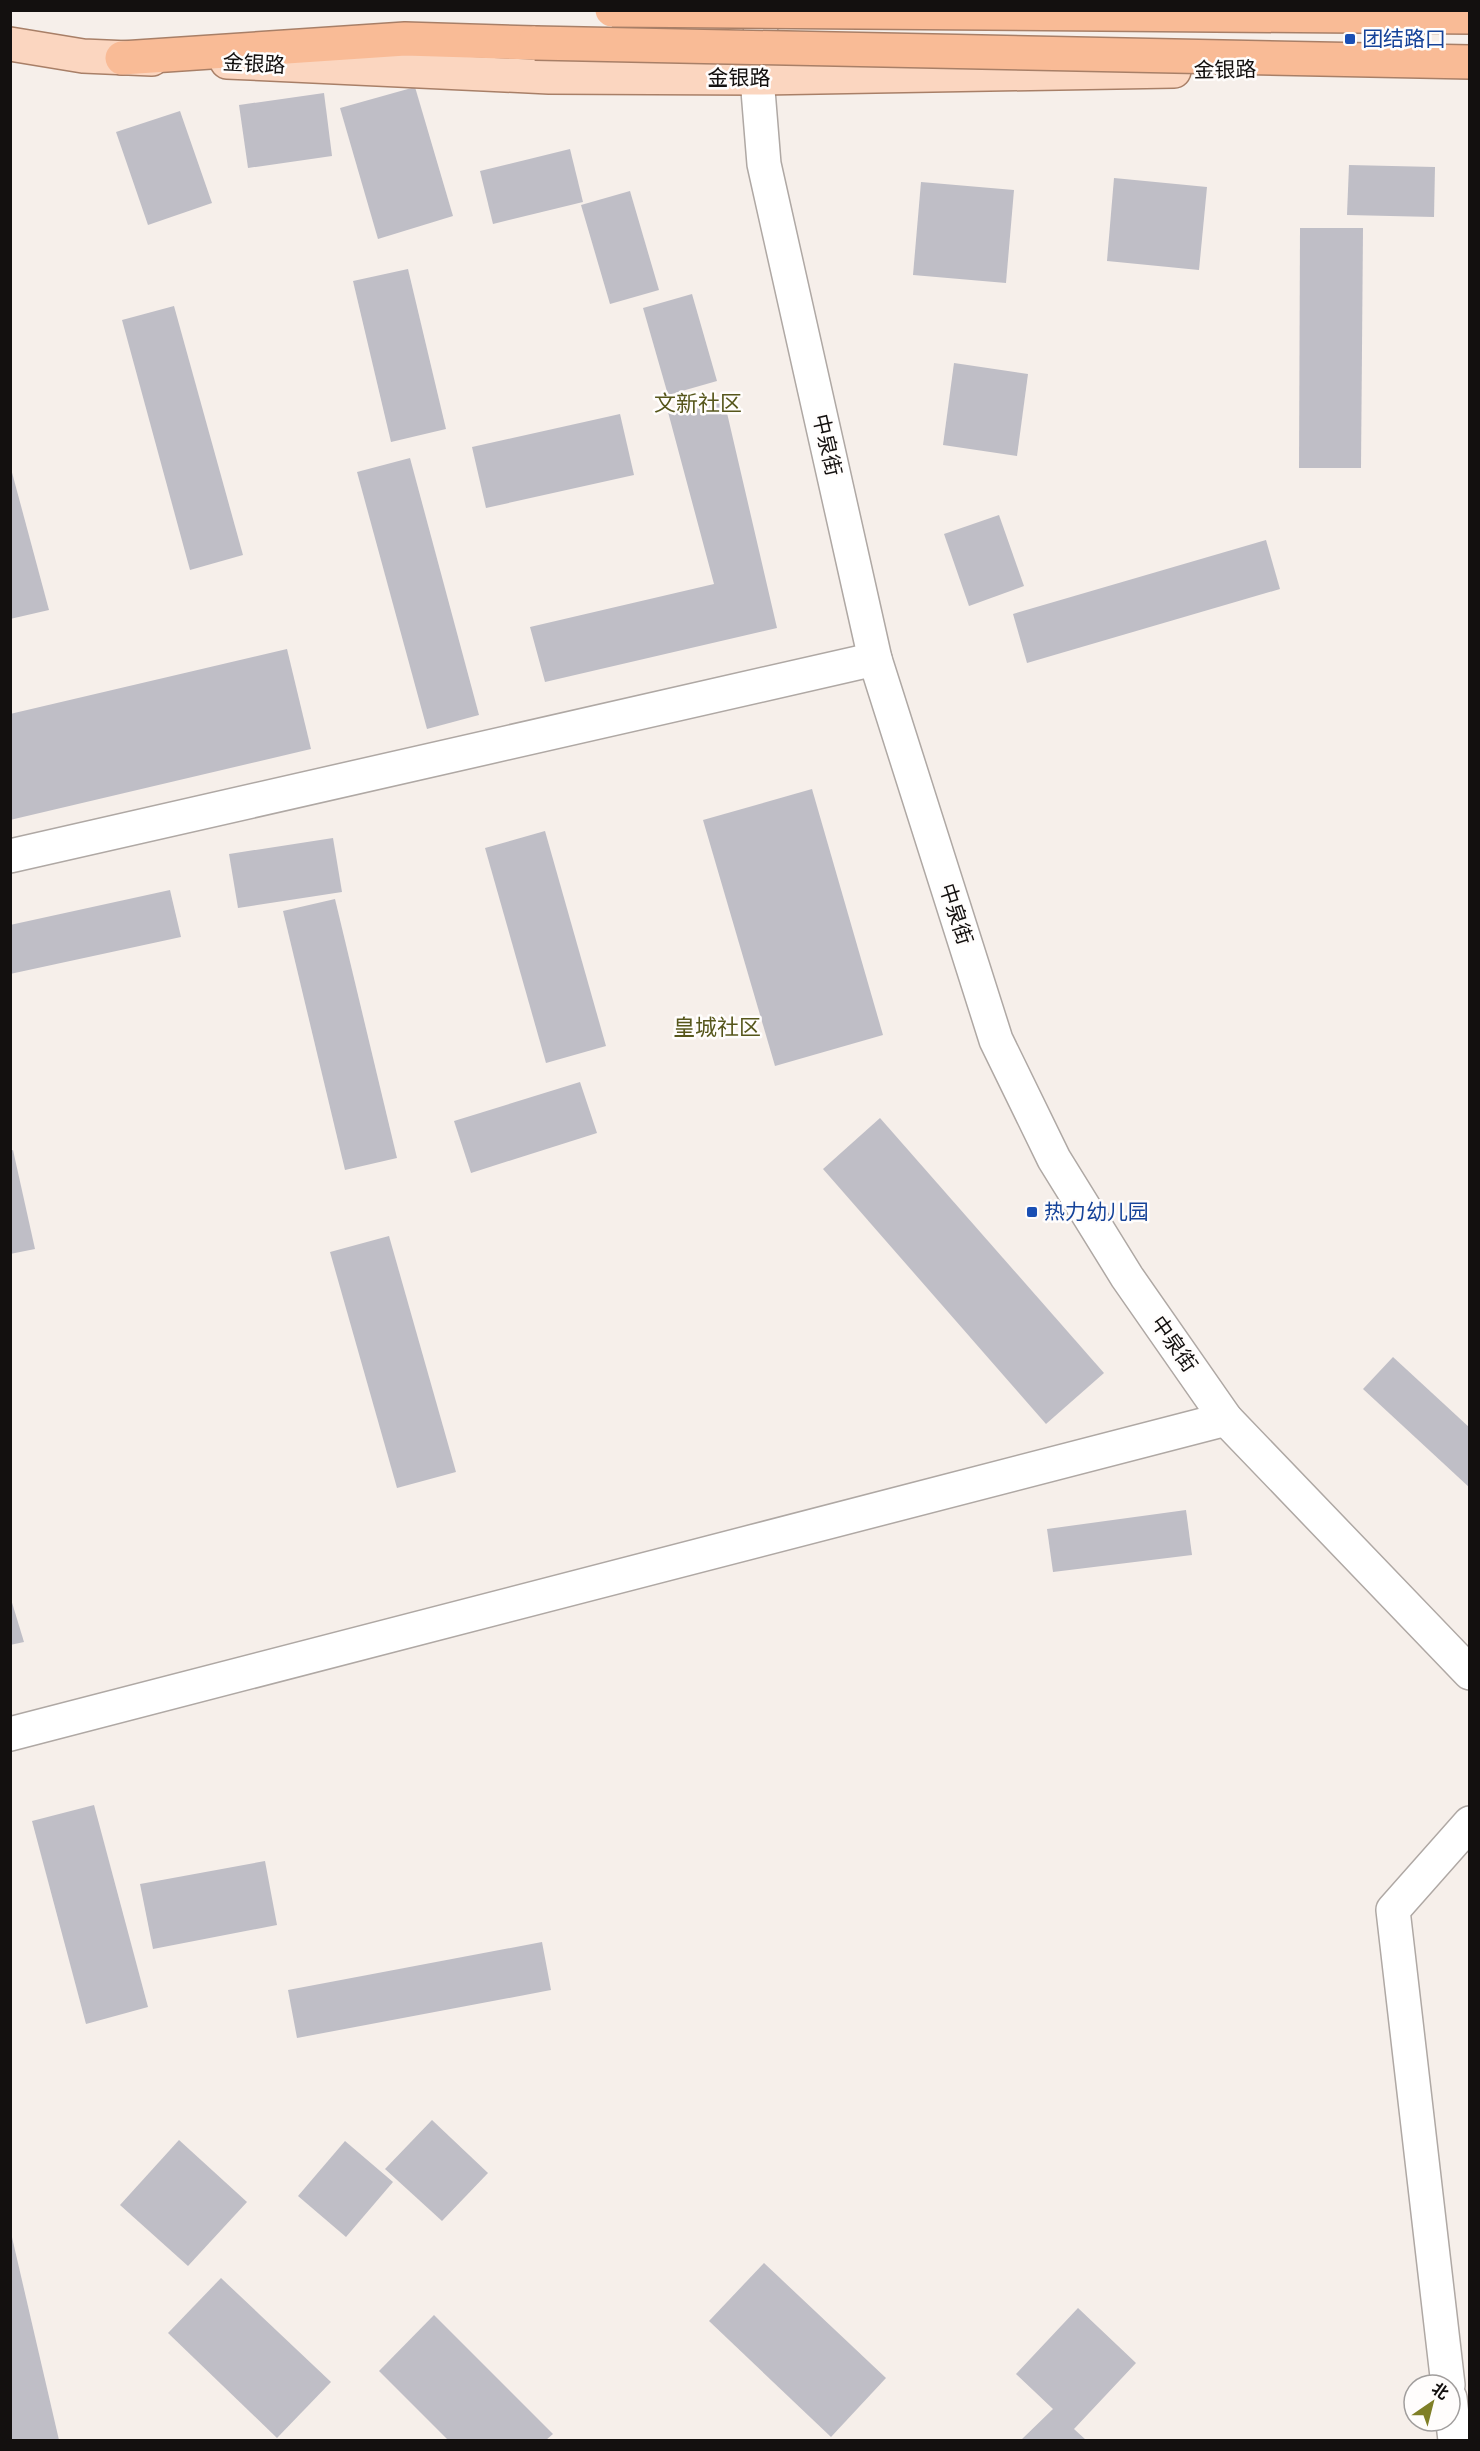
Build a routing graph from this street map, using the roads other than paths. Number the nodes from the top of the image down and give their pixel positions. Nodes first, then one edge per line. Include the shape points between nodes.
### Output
1 (612, 10) edge
2 (762, 10) edge
3 (1470, 17) edge
4 (10, 44) edge
5 (122, 57) junction
6 (1470, 64) edge
7 (757, 78) junction
8 (875, 659) junction
9 (10, 856) edge
10 (1226, 1419) junction
11 (1470, 1672) edge
12 (10, 1734) edge
13 (1470, 1823) edge
14 (1448, 2373) edge

1 - 3 highway, bridge
2 - 7 street, 中泉街
4 - 5 main road, 金银路 via 83,56
5 - 6 highway, bridge via 405,39
5 - 7 main road, 金银路 via 549,77
6 - 7 main road, 金银路
7 - 8 street, 中泉街 via 764,164
8 - 9 street
8 - 10 street, 中泉街 via 996,1040 1054,1159 1127,1277
10 - 11 street, 中泉街
10 - 12 street
13 - 14 street via 1393,1910

